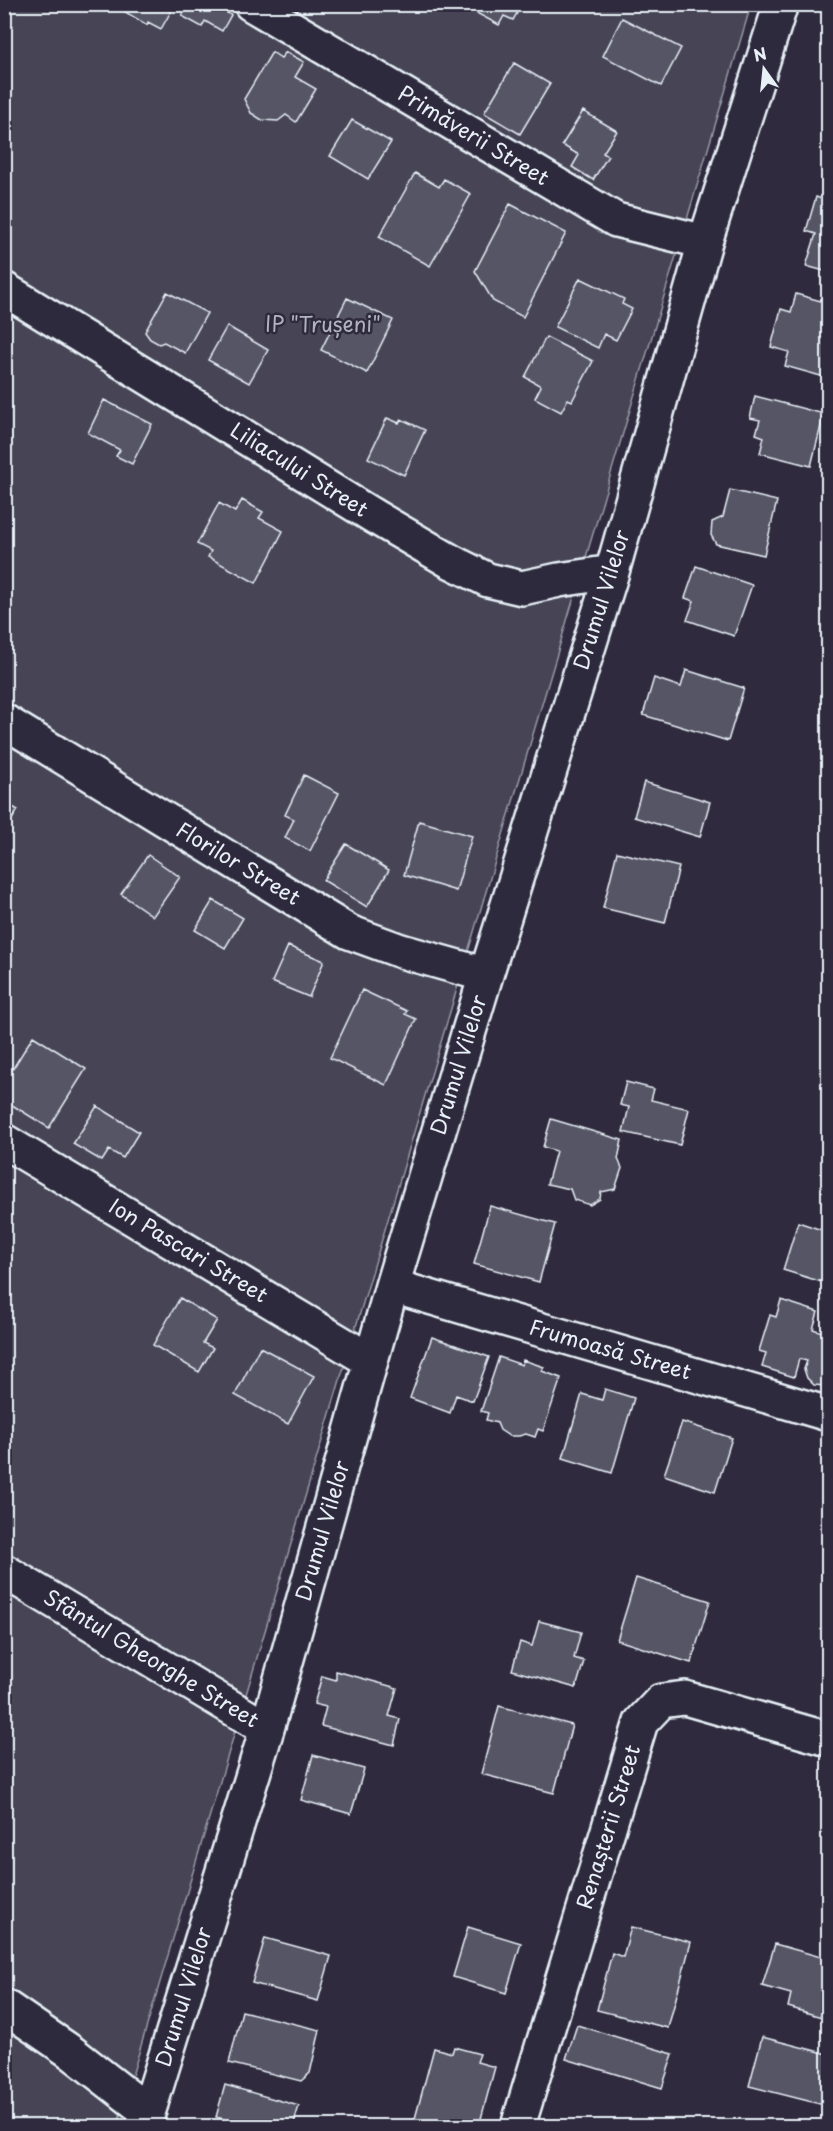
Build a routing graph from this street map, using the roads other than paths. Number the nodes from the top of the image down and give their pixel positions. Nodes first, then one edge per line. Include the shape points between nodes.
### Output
1 (251, 4) edge
2 (781, 4) edge
3 (705, 242) junction
4 (4, 289) edge
5 (612, 572) junction
6 (4, 721) edge
7 (486, 975) junction
8 (4, 1141) edge
9 (392, 1286) junction
10 (371, 1361) junction
11 (828, 1414) edge
12 (4, 1571) edge
13 (267, 1729) junction
14 (828, 1739) edge
15 (4, 2006) edge
16 (146, 2119) edge
17 (518, 2127) edge

1 - 3 street, Primăverii Street via 616,220
2 - 3 street, Drumul Vilelor
3 - 5 street, Drumul Vilelor
4 - 5 street, Liliacului Street via 375,517 488,580 522,588
5 - 7 street, Drumul Vilelor
6 - 7 street, Florilor Street via 349,932
7 - 9 street, Drumul Vilelor
8 - 10 street, Ion Pascari Street
9 - 10 street, Drumul Vilelor
9 - 11 street, Frumoasă Street
10 - 13 street, Drumul Vilelor
12 - 13 street, Sfântul Gheorghe Street
13 - 16 street, Drumul Vilelor
14 - 17 street, Renașterii Street via 685,1698 661,1701 641,1722
15 - 16 street via 71,2052

